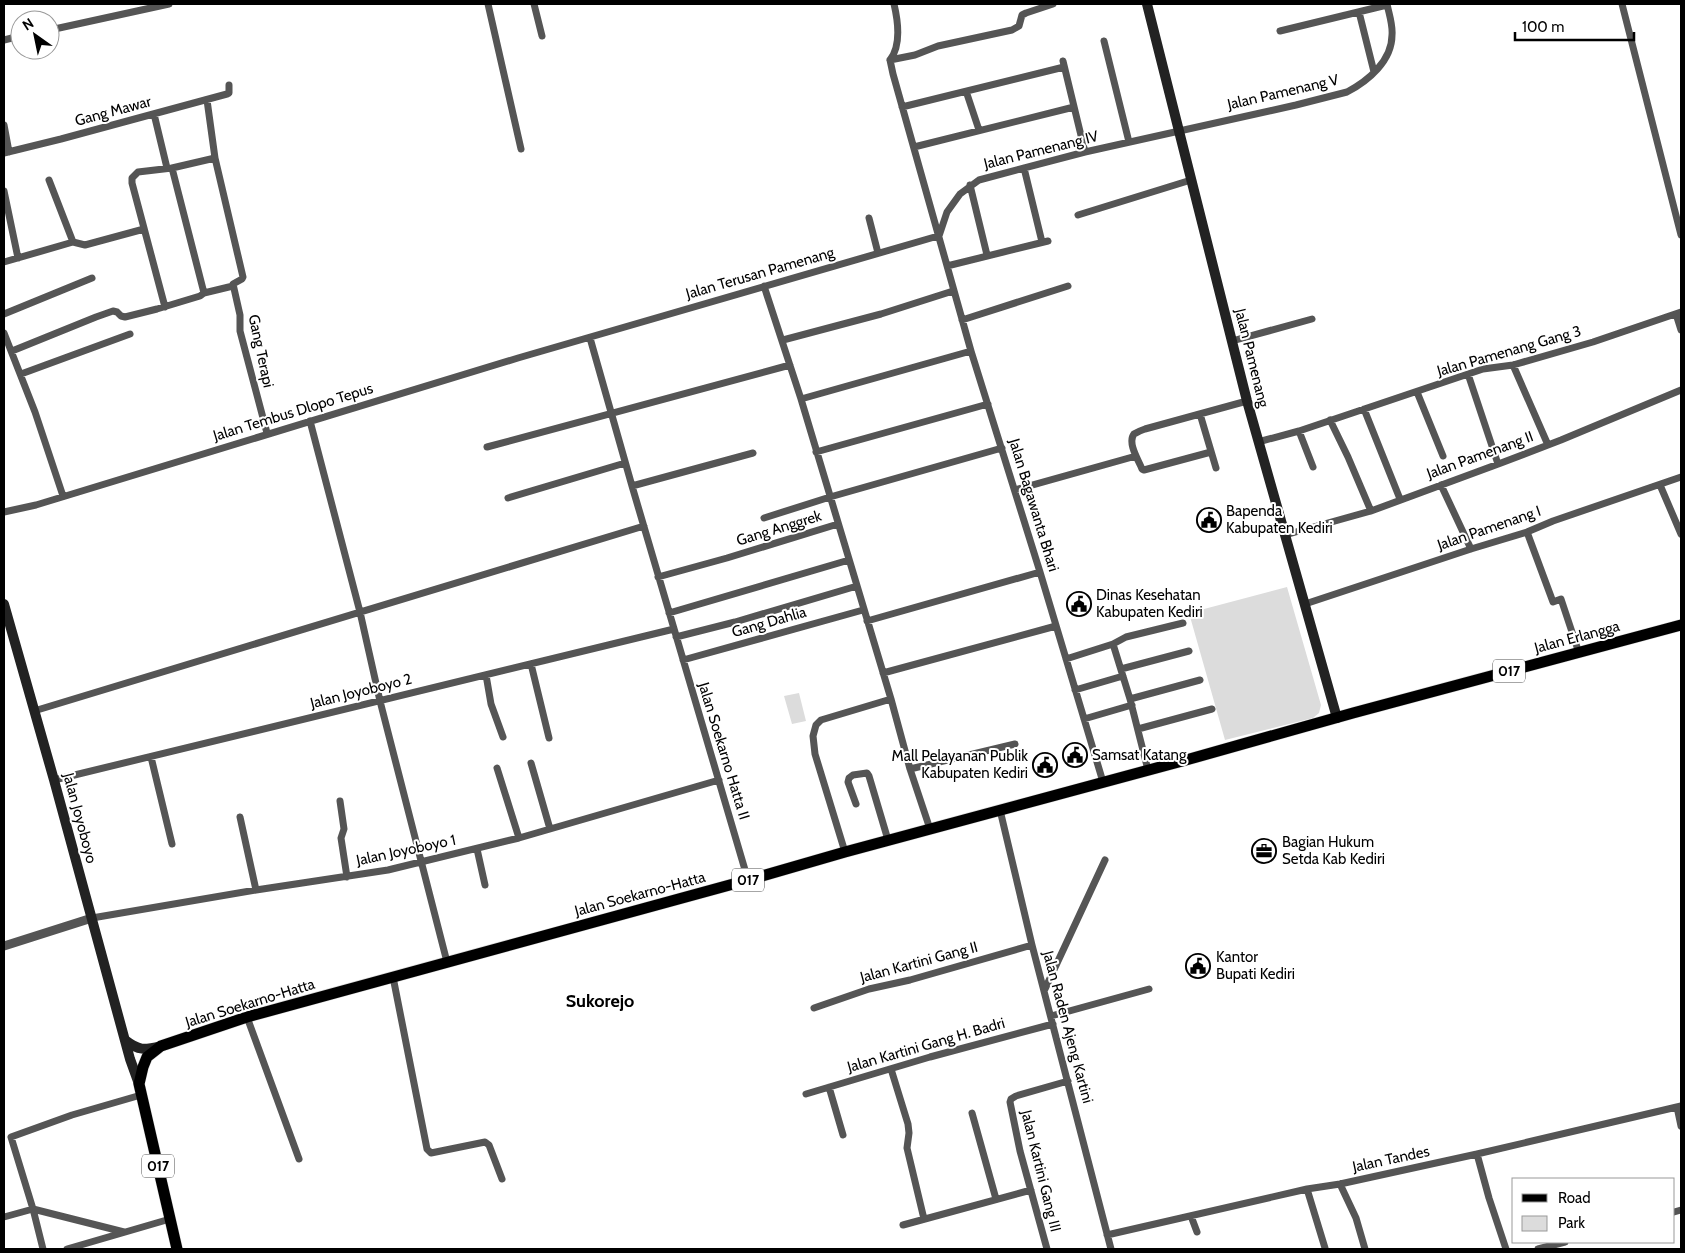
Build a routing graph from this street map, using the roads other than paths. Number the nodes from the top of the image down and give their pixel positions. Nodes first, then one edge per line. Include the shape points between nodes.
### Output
1 (169, 4) edge
2 (488, 4) edge
3 (534, 4) edge
4 (894, 4) edge
5 (1053, 4) edge
6 (1147, 4) edge
7 (1387, 4) edge
8 (1622, 4) edge
9 (1359, 12) junction
10 (60, 28) edge
11 (1280, 31) dead end
12 (542, 36) dead end
13 (1104, 41) dead end
14 (890, 60) junction
15 (1374, 72) junction
16 (229, 89) dead end
17 (966, 91) junction
18 (206, 100) junction
19 (902, 107) junction
20 (1074, 107) junction
21 (154, 114) junction
22 (4, 125) edge
23 (979, 130) junction
24 (1178, 130) junction
25 (1129, 142) junction
26 (914, 147) junction
27 (521, 149) dead end
28 (7, 152) edge
29 (1086, 152) junction
30 (215, 158) junction
31 (169, 168) junction
32 (1024, 168) junction
33 (49, 180) dead end
34 (1191, 180) junction
35 (970, 185) junction
36 (4, 191) edge
37 (1078, 215) dead end
38 (869, 218) dead end
39 (144, 229) junction
40 (1681, 235) edge
41 (938, 236) junction
42 (73, 242) junction
43 (878, 253) junction
44 (987, 255) junction
45 (18, 258) junction
46 (4, 262) edge
47 (947, 266) junction
48 (92, 278) dead end
49 (233, 286) junction
50 (764, 286) junction
51 (1068, 286) dead end
52 (953, 291) junction
53 (204, 293) junction
54 (165, 307) junction
55 (1678, 313) edge
56 (4, 314) edge
57 (1312, 319) dead end
58 (962, 320) junction
59 (1681, 330) edge
60 (4, 333) edge
61 (130, 334) dead end
62 (590, 338) junction
63 (783, 340) junction
64 (1232, 341) junction
65 (12, 351) junction
66 (971, 351) junction
67 (790, 365) junction
68 (1513, 365) junction
69 (21, 374) junction
70 (1468, 374) junction
71 (1681, 390) edge
72 (1417, 392) junction
73 (801, 399) junction
74 (1247, 401) junction
75 (988, 404) junction
76 (1364, 409) junction
77 (611, 414) junction
78 (1200, 414) junction
79 (1330, 420) junction
80 (310, 421) junction
81 (1299, 431) junction
82 (266, 433) junction
83 (1258, 442) junction
84 (1548, 445) junction
85 (487, 447) dead end
86 (1002, 448) junction
87 (816, 452) junction
88 (1211, 452) junction
89 (753, 453) dead end
90 (1136, 456) junction
91 (1443, 456) dead end
92 (625, 463) junction
93 (1498, 464) junction
94 (1313, 467) dead end
95 (1216, 468) dead end
96 (1681, 477) edge
97 (1441, 485) junction
98 (1660, 485) junction
99 (632, 486) junction
100 (1015, 490) junction
101 (63, 496) junction
102 (830, 497) junction
103 (508, 498) dead end
104 (1400, 500) junction
105 (1371, 511) junction
106 (4, 512) edge
107 (764, 518) dead end
108 (838, 524) junction
109 (644, 526) junction
110 (1527, 532) junction
111 (1681, 534) edge
112 (1285, 535) junction
113 (1471, 549) junction
114 (850, 560) junction
115 (1040, 572) junction
116 (658, 577) junction
117 (857, 586) junction
118 (4, 604) edge
119 (1305, 604) junction
120 (864, 610) junction
121 (360, 612) junction
122 (669, 613) junction
123 (868, 621) junction
124 (1183, 623) dead end
125 (1681, 625) edge
126 (1056, 626) junction
127 (675, 633) junction
128 (1113, 644) junction
129 (1189, 651) dead end
130 (1579, 653) junction
131 (1066, 659) junction
132 (683, 660) junction
133 (532, 664) junction
134 (1122, 672) junction
135 (883, 673) junction
136 (486, 675) junction
137 (1200, 680) dead end
138 (1075, 690) junction
139 (891, 699) junction
140 (380, 701) junction
141 (1131, 702) junction
142 (1212, 709) dead end
143 (34, 711) junction
144 (1337, 718) junction
145 (1084, 719) junction
146 (1138, 729) junction
147 (503, 737) dead end
148 (549, 738) dead end
149 (1015, 744) dead end
150 (151, 756) junction
151 (531, 763) dead end
152 (497, 768) dead end
153 (910, 769) junction
154 (1148, 770) junction
155 (54, 780) junction
156 (719, 780) junction
157 (1103, 782) junction
158 (340, 801) dead end
159 (856, 804) dead end
160 (1000, 810) junction
161 (240, 817) dead end
162 (550, 830) junction
163 (930, 830) junction
164 (518, 838) junction
165 (888, 840) junction
166 (172, 844) dead end
167 (477, 849) junction
168 (845, 852) junction
169 (1105, 860) dead end
170 (422, 862) junction
171 (347, 877) junction
172 (748, 880) junction
173 (486, 885) dead end
174 (256, 890) junction
175 (92, 918) junction
176 (1032, 945) junction
177 (4, 946) edge
178 (448, 962) junction
179 (394, 977) junction
180 (1149, 989) dead end
181 (1045, 990) junction
182 (814, 1008) dead end
183 (1051, 1016) junction
184 (247, 1017) junction
185 (1053, 1024) junction
186 (125, 1040) junction
187 (161, 1046) junction
188 (891, 1069) junction
189 (1068, 1081) junction
190 (139, 1084) junction
191 (829, 1087) junction
192 (806, 1094) dead end
193 (142, 1095) junction
194 (1679, 1106) edge
195 (972, 1113) dead end
196 (1681, 1126) edge
197 (843, 1135) dead end
198 (1477, 1154) junction
199 (299, 1159) dead end
200 (502, 1179) dead end
201 (1340, 1184) junction
202 (1306, 1189) junction
203 (1031, 1190) junction
204 (996, 1199) junction
205 (33, 1209) junction
206 (1191, 1216) junction
207 (4, 1217) edge
208 (170, 1219) junction
209 (924, 1219) junction
210 (903, 1225) dead end
211 (124, 1232) junction
212 (1197, 1232) dead end
213 (1107, 1235) junction
214 (1562, 1243) edge
215 (1325, 1248) dead end
216 (42, 1249) edge
217 (67, 1249) edge
218 (177, 1249) edge
219 (1047, 1249) edge
220 (1111, 1249) edge
221 (1365, 1249) edge
222 (1506, 1249) edge
223 (1538, 1249) edge

1 - 10 street
2 - 27 street
3 - 12 street
4 - 14 street via 897,39
5 - 14 street via 1026,12 1019,26 1012,30
6 - 24 main road, Jalan Pamenang
7 - 9 street
7 - 15 street, Jalan Pamenang V via 1393,34 1385,61
8 - 40 street
9 - 11 street
9 - 15 street
13 - 25 street
14 - 19 street, Jalan Bagawanta Bhari
15 - 24 street, Jalan Pamenang V via 1347,92
16 - 18 street, Gang Mawar
17 - 19 street
17 - 20 street via 1063,64
17 - 23 street
18 - 21 street, Gang Mawar
18 - 30 street
19 - 26 street, Jalan Bagawanta Bhari
20 - 23 street
20 - 29 street
21 - 28 street, Gang Mawar
21 - 31 street
22 - 28 street
23 - 26 street
24 - 25 street, Jalan Pamenang IV
24 - 34 main road, Jalan Pamenang
25 - 29 street, Jalan Pamenang IV
26 - 41 street, Jalan Bagawanta Bhari
29 - 32 street, Jalan Pamenang IV
30 - 31 street
30 - 49 street via 243,277
31 - 39 street via 138,172 132,178
31 - 53 street
32 - 35 street, Jalan Pamenang IV
32 - 44 street via 1045,242
33 - 42 street
34 - 37 street
34 - 64 main road, Jalan Pamenang
35 - 41 street, Jalan Pamenang IV via 947,212
35 - 44 street
36 - 45 street
38 - 43 street
39 - 42 street via 85,245
39 - 54 street
41 - 43 street, Jalan Terusan Pamenang
41 - 47 street, Jalan Bagawanta Bhari
42 - 45 street
43 - 50 street, Jalan Terusan Pamenang
44 - 47 street
45 - 46 street
47 - 52 street, Jalan Bagawanta Bhari
48 - 56 street
49 - 53 street
49 - 82 street, Gang Terapi
50 - 62 street, Jalan Terusan Pamenang
50 - 63 street
51 - 58 street
52 - 58 street, Jalan Bagawanta Bhari
52 - 63 street
53 - 54 street
54 - 65 street via 125,317 113,311
55 - 59 street
55 - 68 street, Jalan Pamenang Gang 3
57 - 64 street
58 - 66 street, Jalan Bagawanta Bhari
60 - 65 street
61 - 69 street
62 - 77 street, Jalan Soekarno Hatta II
62 - 80 street, Jalan Tembus Dlopo Tepus
63 - 67 street
64 - 74 main road, Jalan Pamenang
65 - 69 street
66 - 73 street
66 - 75 street, Jalan Bagawanta Bhari
67 - 73 street
67 - 77 street
68 - 70 street, Jalan Pamenang Gang 3
68 - 84 street
69 - 101 street
70 - 72 street, Jalan Pamenang Gang 3
70 - 93 street
71 - 84 street, Jalan Pamenang II
72 - 76 street, Jalan Pamenang Gang 3
72 - 91 street
73 - 87 street
74 - 78 street
74 - 83 main road, Jalan Pamenang
75 - 86 street, Jalan Bagawanta Bhari
75 - 87 street
76 - 79 street, Jalan Pamenang Gang 3
76 - 104 street
77 - 85 street
77 - 92 street, Jalan Soekarno Hatta II
78 - 88 street
78 - 90 street via 1135,433 1132,438
79 - 81 street, Jalan Pamenang Gang 3
79 - 105 street
80 - 82 street, Jalan Tembus Dlopo Tepus
80 - 121 street
81 - 83 street, Jalan Pamenang Gang 3
81 - 94 street
82 - 101 street, Jalan Tembus Dlopo Tepus
83 - 112 main road, Jalan Pamenang
84 - 93 street, Jalan Pamenang II
86 - 100 street, Jalan Bagawanta Bhari
86 - 102 street
87 - 102 street
88 - 90 street via 1149,470 1142,469
88 - 95 street
89 - 99 street
90 - 100 street
92 - 99 street, Jalan Soekarno Hatta II
92 - 103 street
93 - 97 street, Jalan Pamenang II
96 - 98 street, Jalan Pamenang I
97 - 104 street, Jalan Pamenang II
97 - 113 street
98 - 110 street, Jalan Pamenang I
98 - 111 street
99 - 109 street, Jalan Soekarno Hatta II
100 - 115 street, Jalan Bagawanta Bhari
101 - 106 street, Jalan Tembus Dlopo Tepus
102 - 107 street
102 - 108 street
104 - 105 street, Jalan Pamenang II
105 - 112 street, Jalan Pamenang II
108 - 114 street
108 - 116 street, Gang Anggrek
109 - 116 street, Jalan Soekarno Hatta II
109 - 121 street
110 - 113 street, Jalan Pamenang I
110 - 130 street via 1553,602 1561,599
112 - 119 main road, Jalan Pamenang
113 - 119 street, Jalan Pamenang I
114 - 117 street
114 - 122 street
115 - 123 street
115 - 126 street, Jalan Bagawanta Bhari
116 - 122 street, Jalan Soekarno Hatta II
117 - 120 street
117 - 127 street, Jalan Joyoboyo 2 via 744,619
118 - 143 main road, Jalan Joyoboyo
119 - 144 main road, Jalan Pamenang
120 - 123 street
120 - 132 street, Gang Dahlia
121 - 140 street
121 - 143 street
122 - 127 street, Jalan Soekarno Hatta II
123 - 135 street
124 - 128 street via 1126,637
125 - 130 main road, Jalan Erlangga / 017
126 - 131 street, Jalan Bagawanta Bhari
126 - 135 street
127 - 132 street, Jalan Soekarno Hatta II
127 - 133 street, Jalan Joyoboyo 2
128 - 131 street
128 - 134 street
129 - 134 street
130 - 144 main road, Jalan Erlangga / 017
131 - 138 street, Jalan Bagawanta Bhari
132 - 156 street, Jalan Soekarno Hatta II
133 - 136 street, Jalan Joyoboyo 2
133 - 148 street
134 - 138 street
134 - 141 street
135 - 139 street
136 - 140 street, Jalan Joyoboyo 2
136 - 147 street
137 - 141 street
138 - 145 street, Jalan Bagawanta Bhari
139 - 153 street
139 - 168 street via 821,720 814,731 815,754
140 - 150 street, Jalan Joyoboyo 2
140 - 170 street
141 - 145 street
141 - 146 street
142 - 146 street
143 - 155 main road, Jalan Joyoboyo
144 - 154 main road, Jalan Soekarno-Hatta / 017
145 - 157 street, Jalan Bagawanta Bhari
146 - 154 street
149 - 153 street
150 - 155 street, Jalan Joyoboyo 2
150 - 166 street
151 - 162 street
152 - 164 street
153 - 163 street
154 - 157 main road, Jalan Soekarno-Hatta / 017
155 - 175 main road, Jalan Joyoboyo
156 - 162 street, Jalan Joyoboyo 1
156 - 172 street, Jalan Soekarno Hatta II
157 - 160 main road, Jalan Soekarno-Hatta / 017
158 - 171 street via 344,829 340,838
159 - 165 street via 849,778 867,772
160 - 163 main road, Jalan Soekarno-Hatta / 017
160 - 176 street, Jalan Raden Ajeng Kartini
161 - 174 street
162 - 164 street, Jalan Joyoboyo 1
163 - 165 main road, Jalan Soekarno-Hatta / 017
164 - 167 street, Jalan Joyoboyo 1
165 - 168 main road, Jalan Soekarno-Hatta / 017
167 - 170 street, Jalan Joyoboyo 1
167 - 173 street
168 - 172 main road, Jalan Soekarno-Hatta / 017
169 - 181 street
170 - 171 street, Jalan Joyoboyo 1
170 - 178 street
171 - 174 street, Jalan Joyoboyo 1
172 - 178 main road, Jalan Soekarno-Hatta / 017
174 - 175 street, Jalan Joyoboyo 1
175 - 177 street
175 - 186 main road, Jalan Joyoboyo
176 - 181 street, Jalan Raden Ajeng Kartini
176 - 182 street, Jalan Kartini Gang II via 860,992
178 - 179 main road, Jalan Soekarno-Hatta / 017
179 - 184 main road, Jalan Soekarno-Hatta / 017
179 - 200 street via 427,1149 431,1153 486,1142
180 - 183 street
181 - 183 street, Jalan Raden Ajeng Kartini
183 - 185 street, Jalan Raden Ajeng Kartini
184 - 187 main road, Jalan Soekarno-Hatta / 017
184 - 199 street
185 - 188 street, Jalan Kartini Gang H. Badri
185 - 189 street, Jalan Raden Ajeng Kartini
186 - 187 main road via 134,1048
186 - 190 main road, Jalan Joyoboyo
187 - 190 main road, Jalan Soekarno-Hatta / 017 via 147,1057
188 - 191 street, Jalan Kartini Gang H. Badri
188 - 209 street via 908,1124 906,1148
189 - 203 street, Jalan Kartini Gang III via 1011,1099
189 - 213 street, Jalan Raden Ajeng Kartini
190 - 193 main road, 017
191 - 192 street, Jalan Kartini Gang H. Badri
191 - 197 street
193 - 205 street via 11,1137
193 - 208 main road, 017
194 - 196 street
194 - 198 street, Jalan Tandes
195 - 204 street
198 - 201 street, Jalan Tandes
198 - 222 street
201 - 202 street, Jalan Tandes
201 - 221 street via 1356,1218
202 - 206 street, Jalan Tandes
202 - 215 street
203 - 204 street
203 - 219 street, Jalan Kartini Gang III
204 - 209 street
205 - 207 street
205 - 211 street
205 - 216 street
206 - 212 street
206 - 213 street, Jalan Tandes
208 - 211 street
208 - 218 main road, 017
209 - 210 street
211 - 217 street
213 - 220 street, Jalan Raden Ajeng Kartini
214 - 223 street

